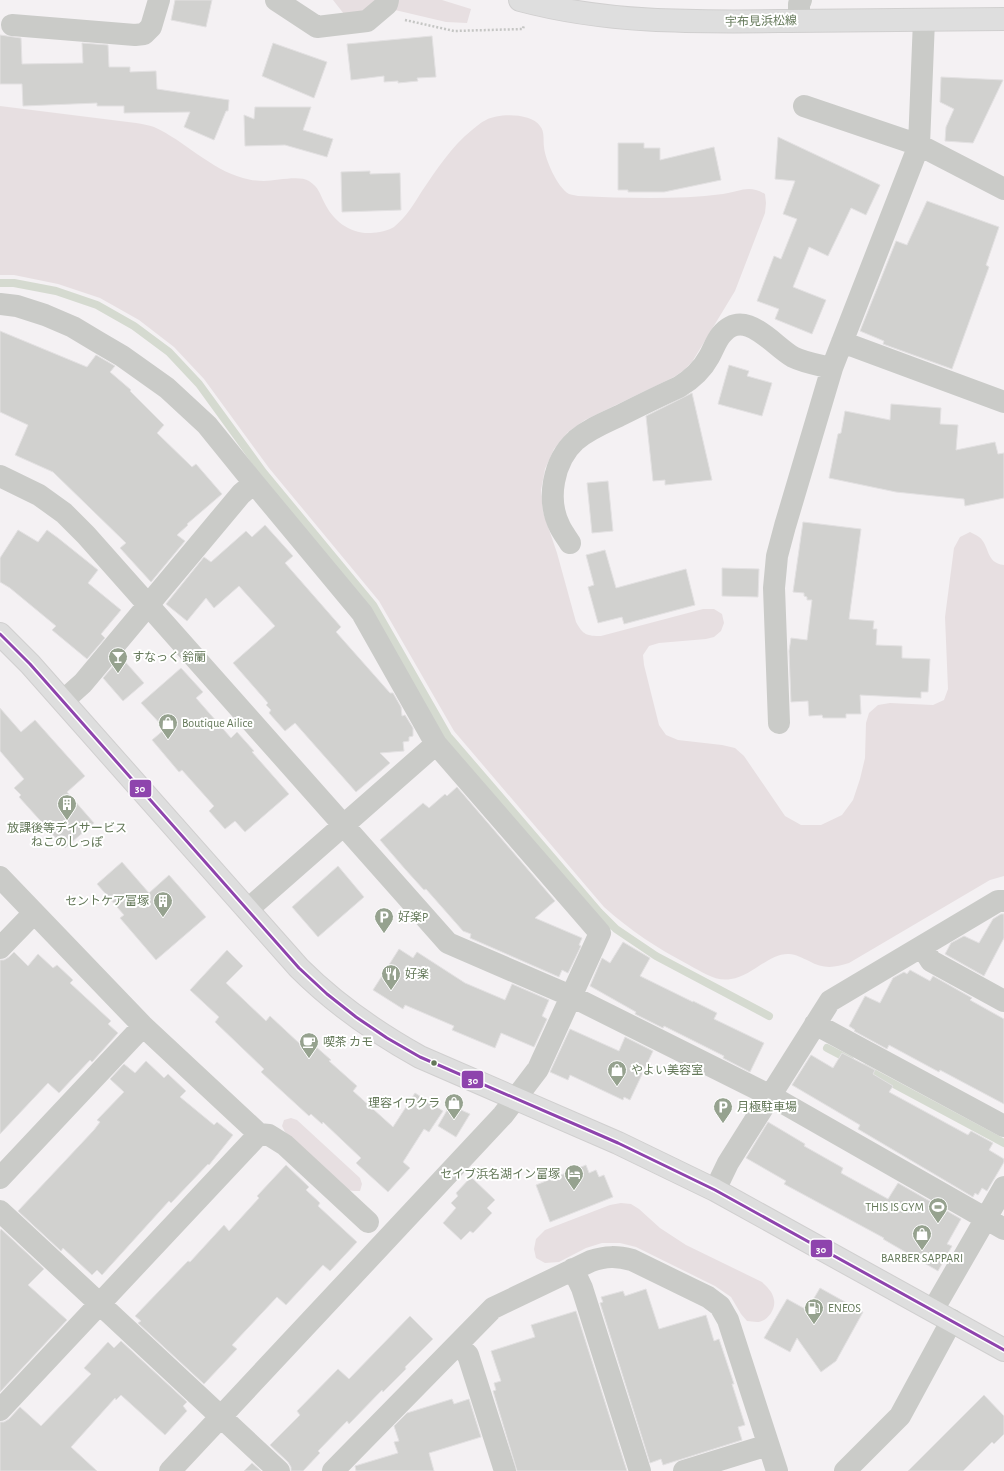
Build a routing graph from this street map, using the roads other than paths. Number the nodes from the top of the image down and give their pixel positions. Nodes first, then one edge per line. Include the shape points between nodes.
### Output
1 (159, 0) edge
2 (276, 0) edge
3 (382, 7) edge
4 (523, 10) edge
5 (800, 10) edge
6 (1004, 19) edge
7 (924, 20) junction
8 (12, 25) dead end
9 (804, 106) dead end
10 (919, 144) junction
11 (1004, 189) edge
12 (0, 304) edge
13 (842, 342) junction
14 (832, 368) junction
15 (1004, 402) edge
16 (0, 476) edge
17 (254, 484) junction
18 (570, 543) dead end
19 (148, 605) junction
20 (0, 634) edge
21 (63, 701) junction
22 (778, 723) dead end
23 (436, 744) junction
24 (343, 825) junction
25 (0, 878) edge
26 (1004, 901) edge
27 (247, 910) junction
28 (34, 913) junction
29 (922, 947) junction
30 (0, 948) edge
31 (571, 996) junction
32 (1004, 1001) edge
33 (815, 1024) junction
34 (142, 1026) junction
35 (771, 1096) junction
36 (516, 1098) junction
37 (1004, 1126) edge
38 (259, 1134) junction
39 (0, 1178) edge
40 (1004, 1187) edge
41 (715, 1190) junction
42 (0, 1211) edge
43 (368, 1222) dead end
44 (995, 1224) edge
45 (573, 1269) junction
46 (100, 1304) junction
47 (933, 1310) junction
48 (952, 1320) junction
49 (458, 1345) junction
50 (1004, 1350) edge
51 (0, 1410) edge
52 (221, 1417) junction
53 (768, 1445) junction
54 (170, 1471) edge
55 (279, 1471) edge
56 (333, 1471) edge
57 (505, 1471) edge
58 (640, 1471) edge
59 (684, 1471) edge
60 (777, 1471) edge
61 (845, 1471) edge

1 - 8 street via 151,27 144,34
2 - 3 street via 317,27 367,21
4 - 5 main road, 宇布見浜松線 via 586,13 643,20 708,22
5 - 7 main road, 宇布見浜松線
6 - 7 main road, 宇布見浜松線
7 - 10 street
9 - 10 street
10 - 11 street
10 - 13 street
12 - 17 street via 17,306 73,327 145,371 207,425
13 - 14 street
13 - 15 street
14 - 18 street via 793,357 754,327 736,325 727,329 720,336 701,370 691,379 591,429 576,440 564,455 556,472 553,490 554,509 560,527
14 - 22 street via 777,556 774,588
16 - 19 street via 40,495 64,513
17 - 19 street via 241,494
17 - 23 street via 362,612
19 - 21 street via 83,683
19 - 24 street
20 - 21 main road
21 - 27 main road
23 - 24 street
23 - 31 street via 600,934
24 - 27 street
24 - 31 street via 448,942
25 - 28 street
26 - 29 street via 998,901
27 - 36 main road via 320,989 368,1026 420,1057
28 - 30 street
28 - 34 street
29 - 32 street via 931,961
29 - 33 street via 830,1001
31 - 35 street
31 - 36 street via 538,1069
33 - 35 street
33 - 37 street
34 - 38 street
34 - 39 street
35 - 41 street via 728,1163
35 - 44 street
36 - 41 main road
36 - 52 street via 499,1120
38 - 43 street via 269,1135 285,1145
38 - 46 street
40 - 44 street
41 - 47 main road
42 - 46 street
44 - 47 street
45 - 49 street via 493,1308
45 - 53 street via 604,1256 618,1256 632,1260 708,1297 720,1306 728,1320
45 - 58 street via 582,1288
46 - 51 street
46 - 52 street
47 - 48 main road
48 - 50 main road
48 - 61 street via 900,1416
49 - 56 street
49 - 57 street via 468,1355
52 - 54 street
52 - 55 street
53 - 59 street
53 - 60 street

